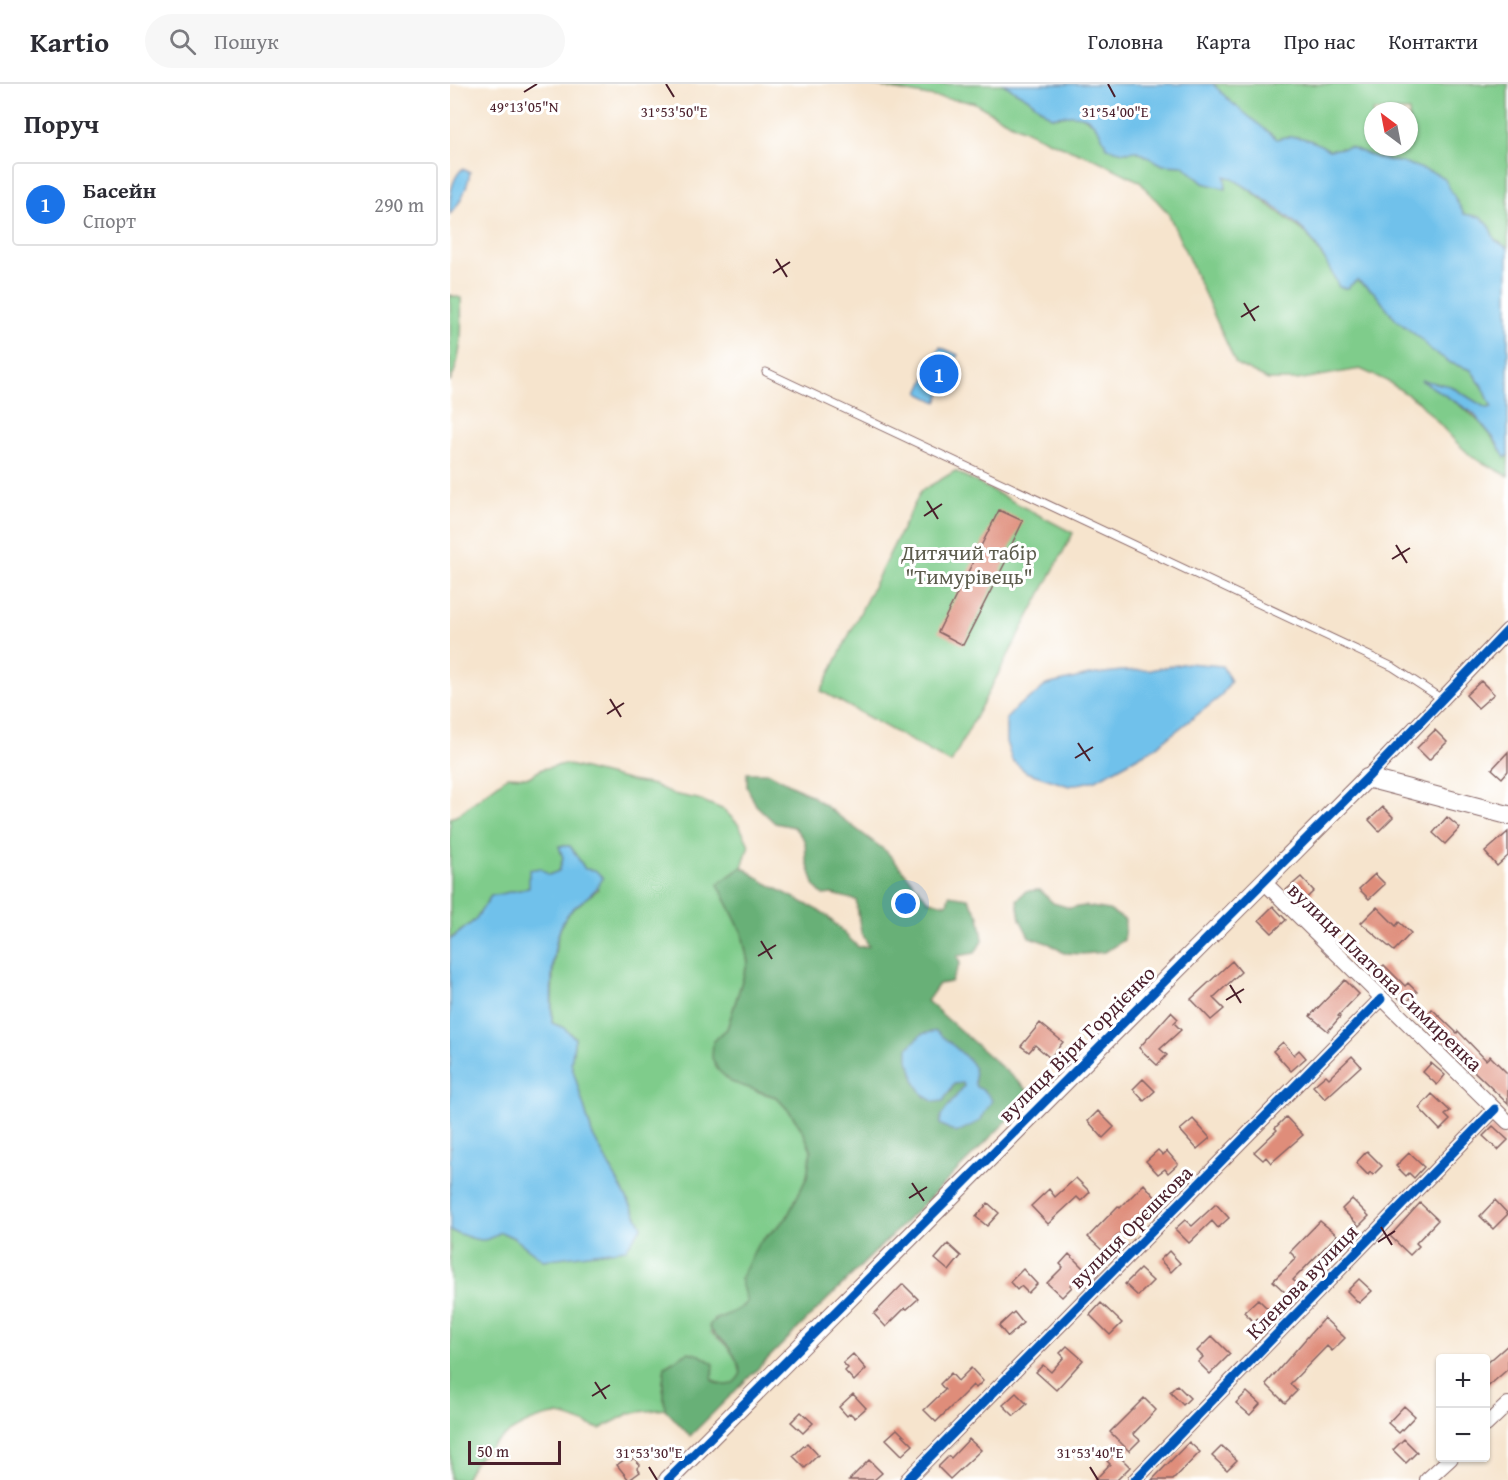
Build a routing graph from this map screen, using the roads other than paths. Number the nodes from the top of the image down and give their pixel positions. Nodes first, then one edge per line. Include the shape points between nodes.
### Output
1 (766, 372) dead end
2 (1506, 634) edge
3 (1442, 699) junction
4 (1367, 778) junction
5 (1508, 815) edge
6 (1264, 882) junction
7 (1381, 999) junction
8 (1495, 1109) junction
9 (1508, 1122) edge
10 (1508, 1404) edge
11 (1490, 1420) edge
12 (1447, 1462) edge
13 (668, 1480) edge
14 (907, 1480) edge
15 (1135, 1480) edge
16 (1427, 1480) edge

1 - 3 lane via 1393,667
2 - 3 street, вулиця Віри Гордієнко
3 - 4 street, вулиця Віри Гордієнко
4 - 5 street
4 - 6 street, вулиця Віри Гордієнко
6 - 7 street, вулиця Платона Симиренка
6 - 13 street, вулиця Віри Гордієнко
7 - 8 street, вулиця Платона Симиренка
7 - 14 street, вулиця Орєшкова
8 - 9 street, вулиця Платона Симиренка
8 - 15 street, Кленова вулиця
10 - 11 street
12 - 16 street

